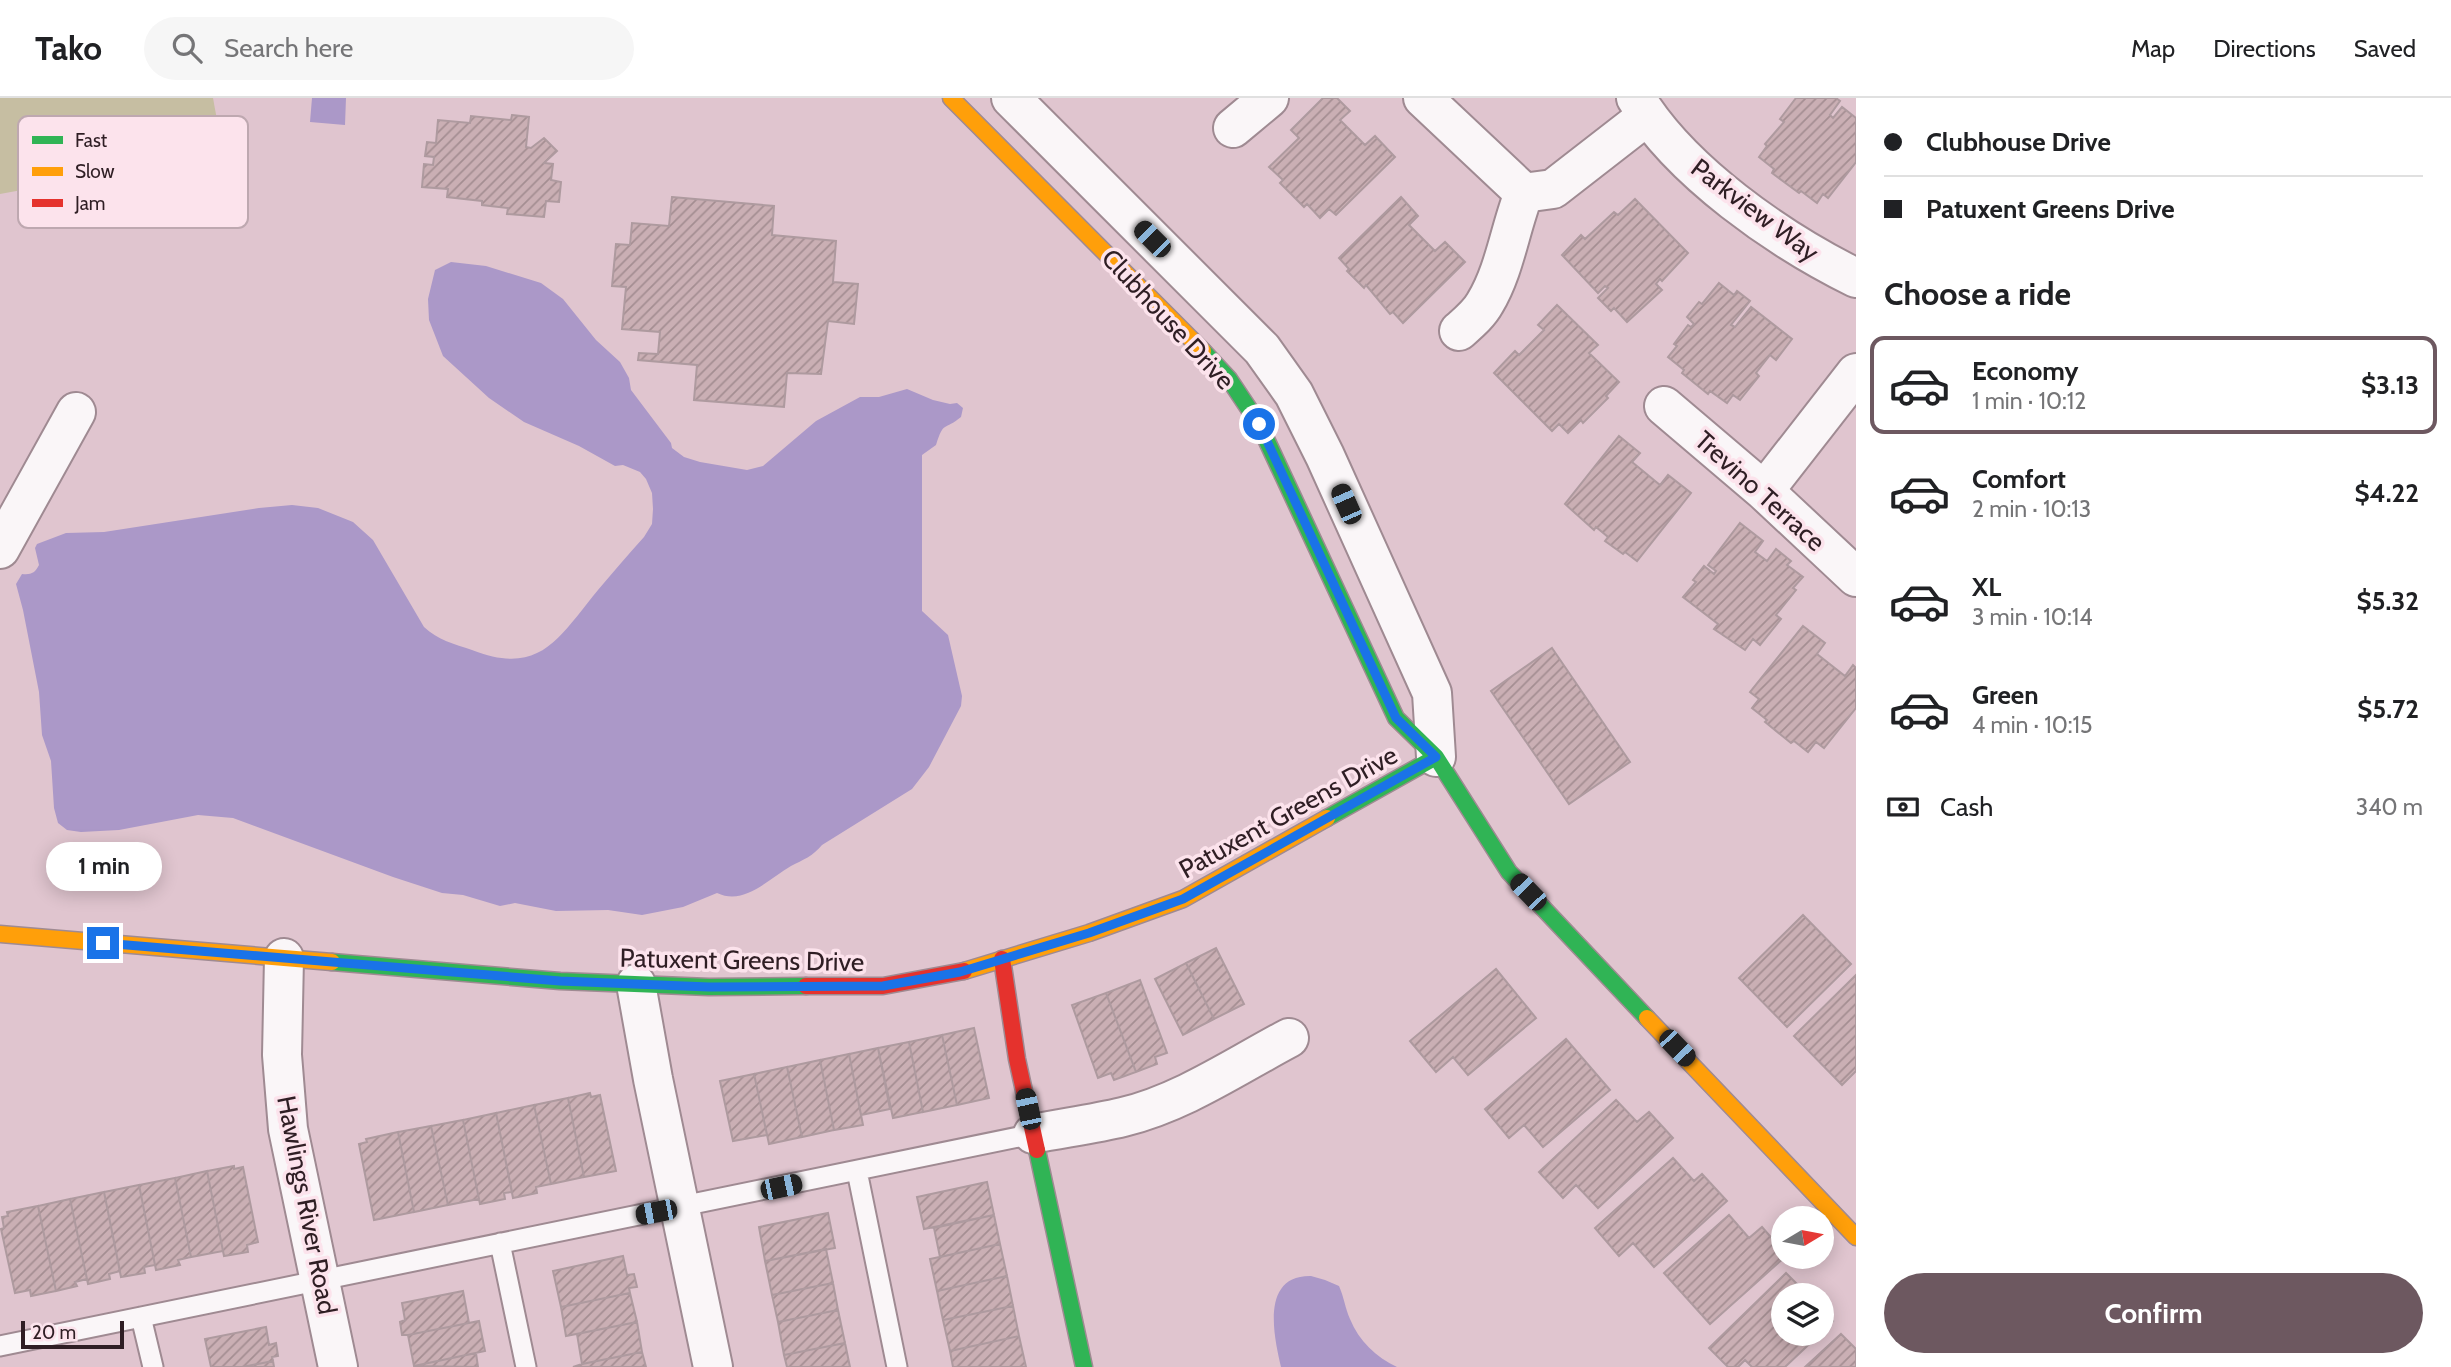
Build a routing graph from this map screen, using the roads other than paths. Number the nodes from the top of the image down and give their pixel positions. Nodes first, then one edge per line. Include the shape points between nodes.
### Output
1 (951, 98) edge
2 (1011, 98) edge
3 (1269, 98) edge
4 (1423, 98) edge
5 (1641, 107) edge
6 (1233, 128) dead end
7 (1538, 191) junction
8 (1856, 278) edge
9 (1460, 331) dead end
10 (1856, 373) edge
11 (1664, 406) dead end
12 (76, 412) dead end
13 (1764, 491) junction
14 (0, 549) edge
15 (1856, 578) edge
16 (1436, 757) junction
17 (0, 934) edge
18 (284, 958) junction
19 (1002, 959) junction
20 (636, 984) junction
21 (1289, 1038) dead end
22 (1033, 1134) junction
23 (857, 1171) junction
24 (680, 1208) junction
25 (1856, 1237) edge
26 (500, 1243) junction
27 (320, 1279) junction
28 (141, 1318) junction
29 (0, 1346) edge
30 (153, 1367) edge
31 (338, 1367) edge
32 (526, 1367) edge
33 (713, 1367) edge
34 (897, 1367) edge
35 (1084, 1367) edge

1 - 16 street, Clubhouse Drive via 1228,379 1259,424 1396,718
2 - 16 street, Clubhouse Drive via 1262,349 1294,394 1432,693
3 - 6 street
4 - 7 street
5 - 7 street
5 - 8 street, Parkview Way via 1698,170 1740,205
7 - 9 street via 1513,221 1485,303
10 - 13 street
11 - 13 street, Trevino Terrace
12 - 14 street
13 - 15 street, Trevino Terrace
16 - 19 street, Patuxent Greens Drive via 1183,899
16 - 25 street, Clubhouse Drive via 1509,872
17 - 18 street, Patuxent Greens Drive
18 - 20 street, Patuxent Greens Drive
18 - 27 street, Hawlings River Road via 282,1055 288,1129
19 - 20 street, Patuxent Greens Drive via 883,986
19 - 22 street
20 - 24 street
21 - 22 street via 1194,1089 1125,1117
22 - 23 lane
22 - 35 street
23 - 24 lane
23 - 34 lane
24 - 26 lane
24 - 33 street
26 - 27 lane
26 - 32 lane
27 - 28 lane
27 - 31 street, Hawlings River Road
28 - 29 lane
28 - 30 lane

